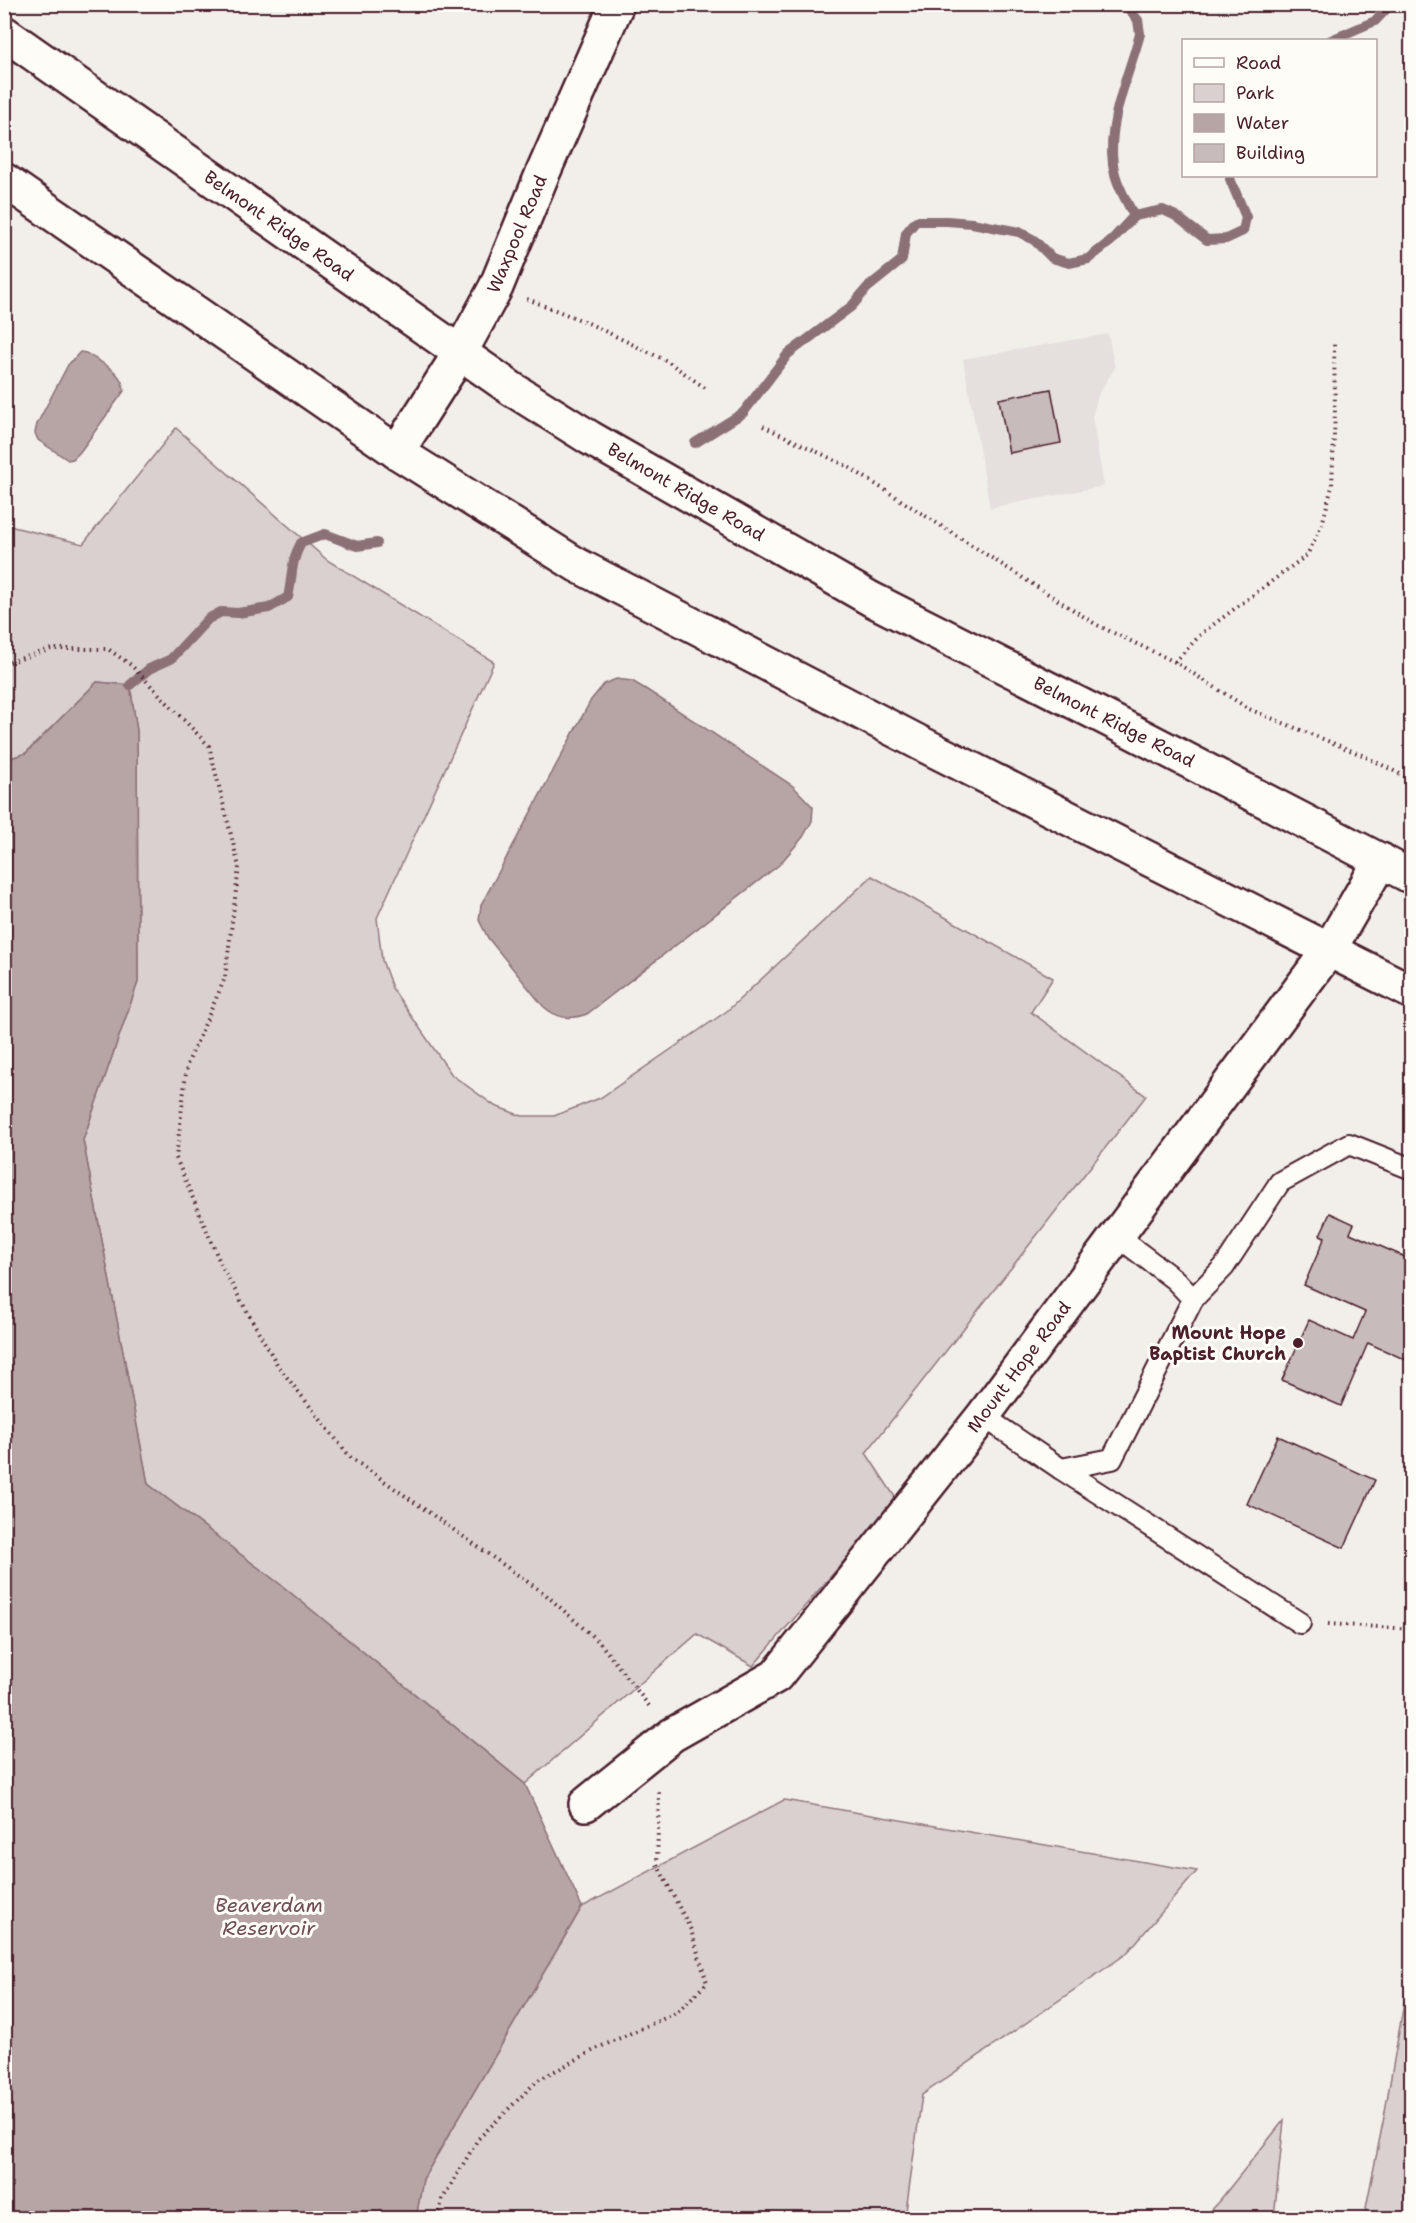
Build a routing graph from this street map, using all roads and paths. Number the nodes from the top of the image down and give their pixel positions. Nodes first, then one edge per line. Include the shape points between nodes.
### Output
1 (617, 4) edge
2 (4, 33) edge
3 (4, 180) edge
4 (496, 287) junction
5 (1334, 343) dead end
6 (460, 353) junction
7 (708, 390) dead end
8 (763, 426) dead end
9 (397, 452) junction
10 (1175, 662) junction
11 (4, 664) edge
12 (1412, 780) edge
13 (1381, 860) junction
14 (1412, 877) edge
15 (1329, 950) junction
16 (1412, 992) edge
17 (1412, 1169) edge
18 (1117, 1236) junction
19 (1193, 1299) junction
20 (983, 1416) junction
21 (1061, 1469) junction
22 (1300, 1623) joint
23 (1412, 1629) edge
24 (672, 1735) junction
25 (659, 1786) dead end
26 (586, 1804) dead end
27 (438, 2218) edge

1 - 4 main road, Waxpool Road
2 - 6 main road, Belmont Ridge Road
3 - 9 main road
4 - 6 main road, Waxpool Road
4 - 7 path via 586,322 657,356
5 - 10 path via 1332,486 1322,525 1307,555 1202,633
6 - 9 main road, Waxpool Road
6 - 13 main road, Belmont Ridge Road via 590,438 871,599
8 - 10 path via 847,466 1097,625
9 - 15 main road via 616,586
10 - 12 path via 1249,709
11 - 24 path via 51,649 108,649 131,665 209,747 239,867 225,978 187,1065 176,1158 222,1267 278,1366 350,1457 545,1593 600,1642
13 - 14 main road, Belmont Ridge Road
13 - 15 main road, Mount Hope Road
15 - 16 main road
15 - 18 main road, Mount Hope Road
17 - 19 lane via 1349,1144 1281,1182 1224,1267
18 - 19 lane via 1175,1280
18 - 20 main road, Mount Hope Road
19 - 21 lane via 1112,1459
20 - 21 lane
20 - 24 main road, Mount Hope Road via 776,1676
21 - 22 lane
22 - 23 path
24 - 26 main road, Mount Hope Road
25 - 27 path via 657,1864 691,1930 707,1983 676,2013 538,2080 478,2139 442,2200

